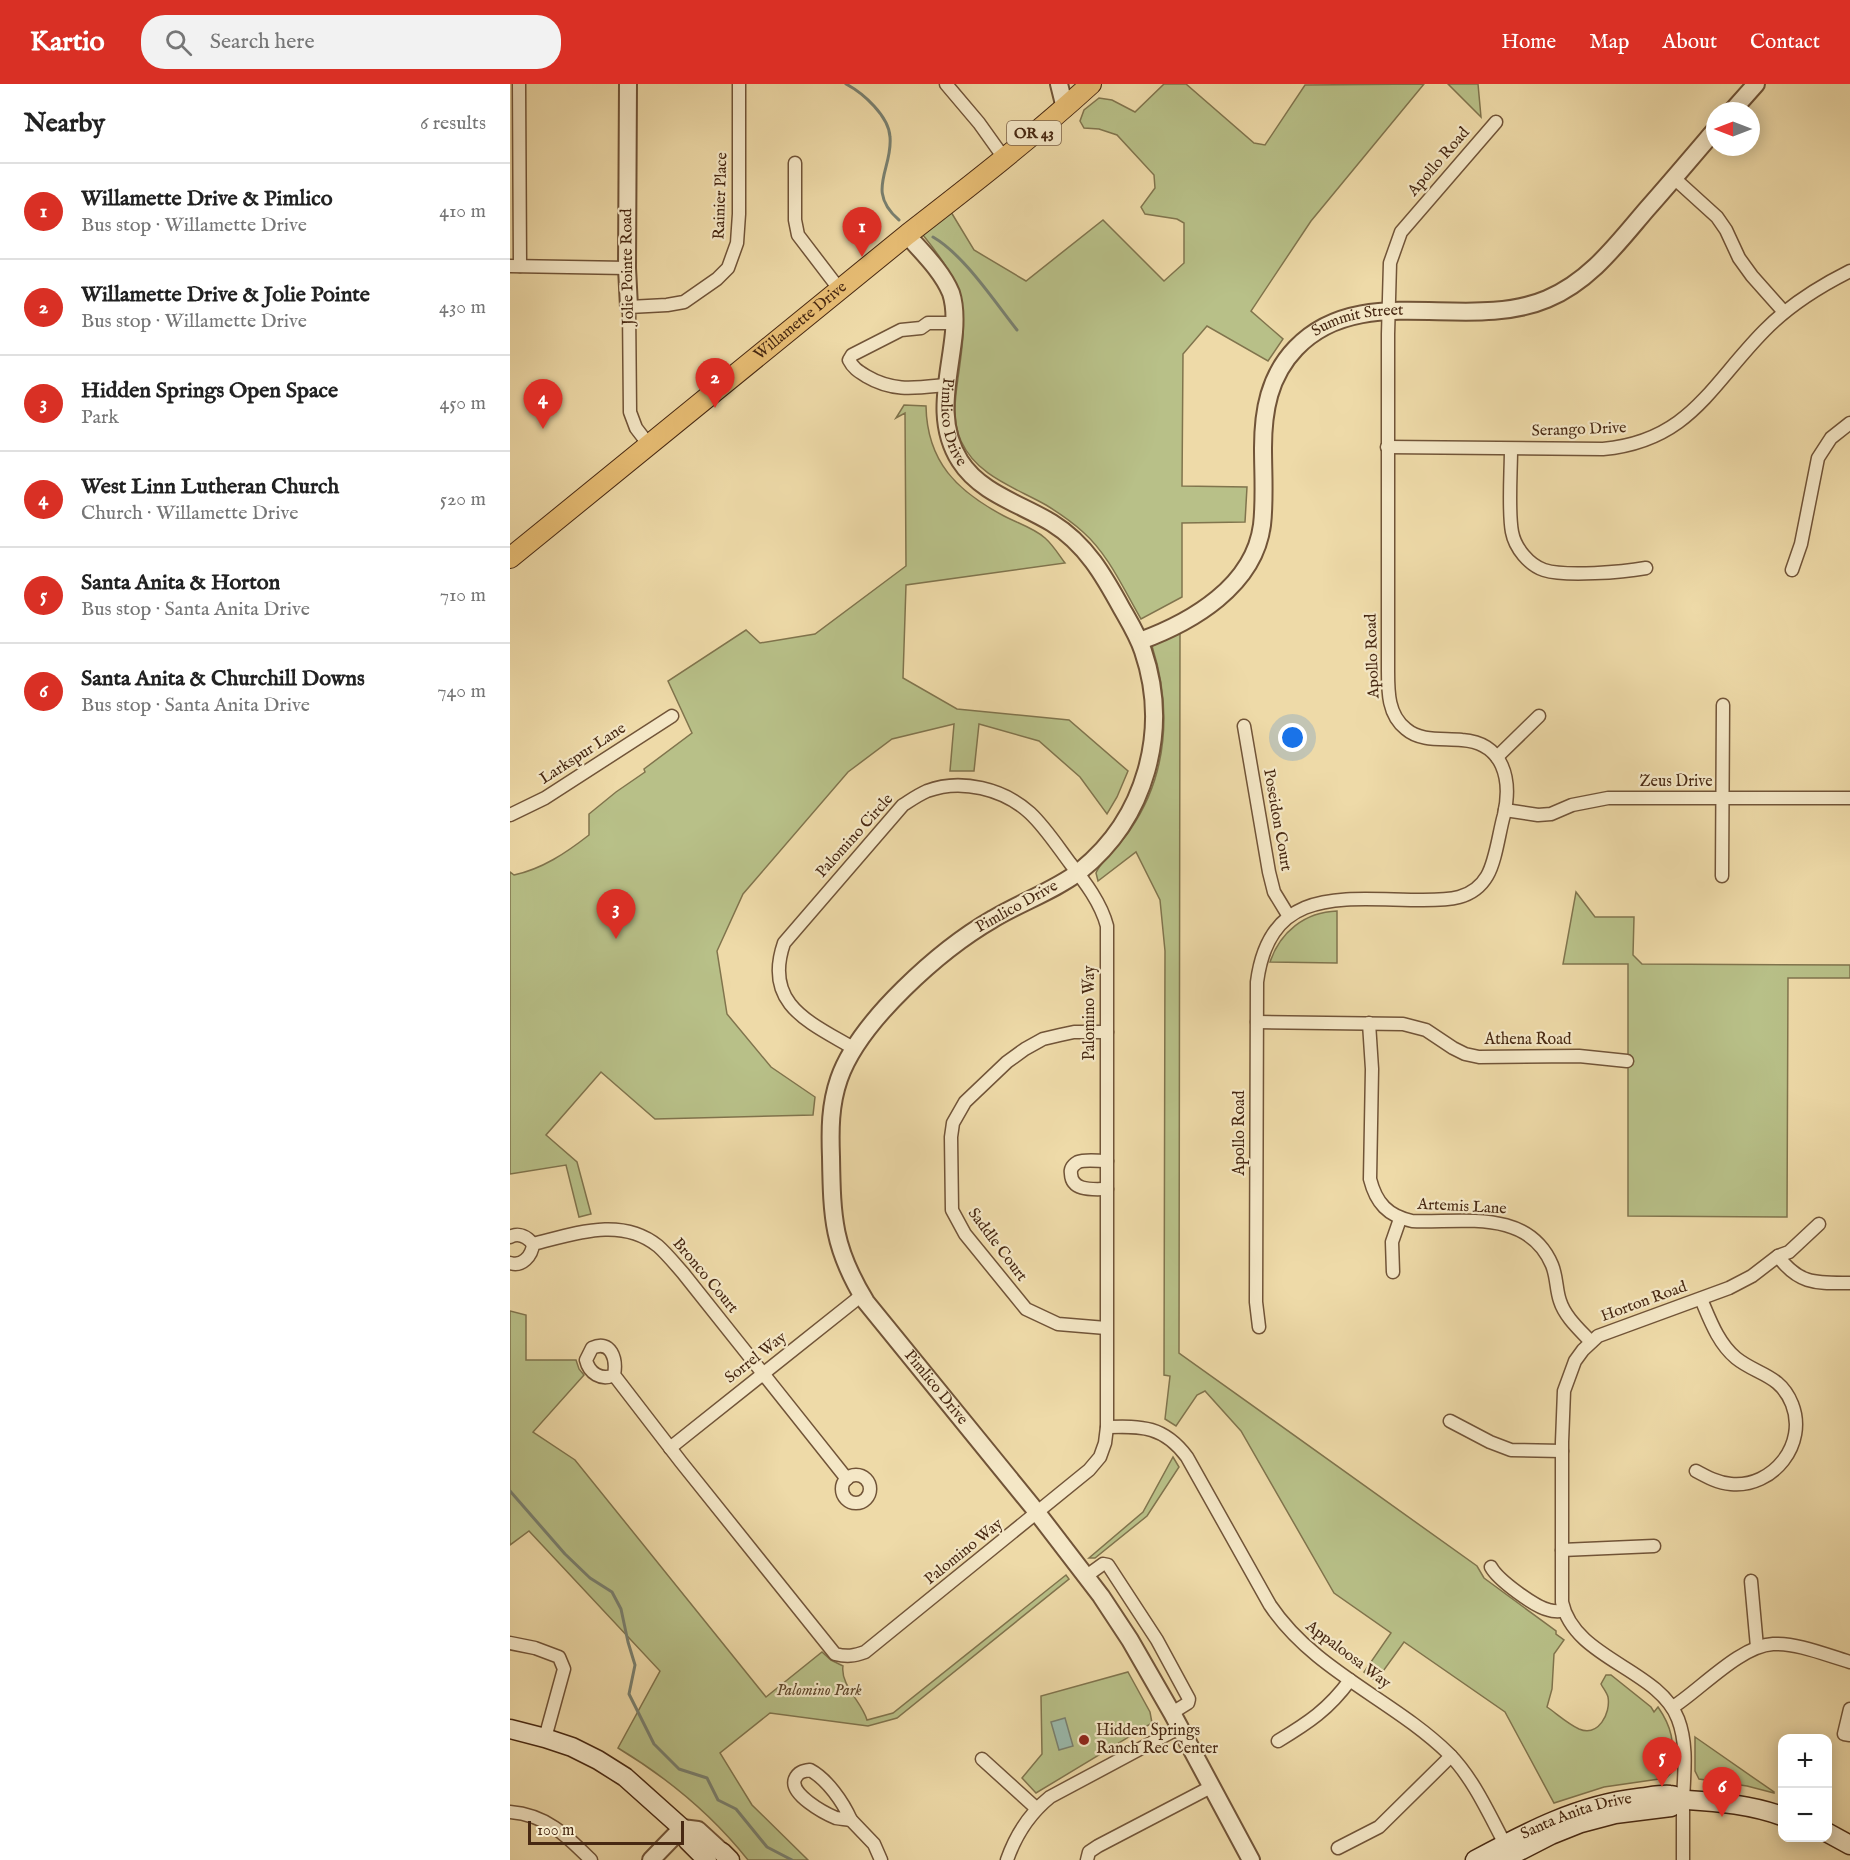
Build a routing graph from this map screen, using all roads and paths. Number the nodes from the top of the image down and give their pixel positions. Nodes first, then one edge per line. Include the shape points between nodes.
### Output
1 (519, 84) edge
2 (628, 84) edge
3 (739, 84) edge
4 (946, 84) edge
5 (1059, 84) edge
6 (1091, 84) edge
7 (1756, 84) edge
8 (1740, 102) edge
9 (1065, 108) junction
10 (1496, 122) dead end
11 (1706, 141) edge
12 (1004, 158) junction
13 (795, 163) dead end
14 (1674, 178) junction
15 (907, 235) junction
16 (515, 266) edge
17 (627, 268) junction
18 (1850, 271) edge
19 (840, 290) junction
20 (629, 307) junction
21 (1388, 312) junction
22 (1784, 312) junction
23 (954, 322) junction
24 (945, 385) junction
25 (1850, 423) edge
26 (649, 445) junction
27 (1387, 447) junction
28 (1511, 449) junction
29 (510, 558) edge
30 (1646, 568) dead end
31 (1792, 570) dead end
32 (1140, 641) junction
33 (1723, 705) dead end
34 (672, 716) dead end
35 (1539, 716) dead end
36 (1244, 726) dead end
37 (1497, 757) junction
38 (1723, 798) junction
39 (1850, 798) edge
40 (1505, 810) junction
41 (510, 815) edge
42 (1078, 873) junction
43 (1722, 876) dead end
44 (1288, 915) junction
45 (1257, 1022) junction
46 (1369, 1023) junction
47 (1107, 1032) junction
48 (853, 1048) junction
49 (1627, 1061) dead end
50 (1107, 1161) junction
51 (1107, 1189) junction
52 (1400, 1219) junction
53 (1819, 1224) dead end
54 (510, 1237) edge
55 (533, 1244) junction
56 (1778, 1256) junction
57 (510, 1263) edge
58 (1393, 1272) dead end
59 (1850, 1283) edge
60 (862, 1294) junction
61 (1701, 1299) junction
62 (1259, 1327) dead end
63 (1106, 1328) junction
64 (1591, 1342) junction
65 (764, 1373) junction
66 (614, 1375) dead end
67 (1450, 1421) dead end
68 (1107, 1427) junction
69 (670, 1448) junction
70 (1562, 1451) junction
71 (1696, 1471) dead end
72 (847, 1479) dead end
73 (1038, 1514) junction
74 (1654, 1546) dead end
75 (1562, 1550) junction
76 (1491, 1567) dead end
77 (1085, 1577) junction
78 (1751, 1581) dead end
79 (1564, 1611) junction
80 (510, 1643) edge
81 (1757, 1647) junction
82 (1850, 1662) edge
83 (1350, 1680) junction
84 (1673, 1707) junction
85 (1850, 1709) edge
86 (1175, 1720) junction
87 (510, 1729) edge
88 (1850, 1735) edge
89 (545, 1738) junction
90 (1278, 1741) dead end
91 (1451, 1756) junction
92 (982, 1759) dead end
93 (1211, 1787) junction
94 (1683, 1800) junction
95 (1036, 1808) junction
96 (510, 1812) edge
97 (1778, 1815) edge
98 (851, 1820) junction
99 (682, 1828) junction
100 (1832, 1836) edge
101 (1850, 1845) edge
102 (1338, 1848) dead end
103 (1503, 1852) edge
104 (719, 1857) edge
105 (1246, 1858) edge
106 (591, 1860) edge
107 (651, 1860) edge
108 (880, 1860) edge
109 (1007, 1860) edge
110 (1087, 1860) edge
111 (1475, 1860) edge
112 (1683, 1860) edge

1 - 16 street
2 - 17 street, Jolie Pointe Road
3 - 20 street, Rainier Place via 739,214 737,243 728,268 684,302
4 - 12 street
5 - 9 street
6 - 9 main road, Willamette Drive / OR 43
7 - 8 street
9 - 12 main road, Willamette Drive / OR 43
10 - 21 street, Apollo Road via 1401,232 1390,263
11 - 14 street, Summit Street
12 - 15 main road, Willamette Drive / OR 43
13 - 19 street via 798,235
14 - 21 street, Summit Street via 1598,265 1549,298 1498,312
14 - 22 street via 1717,218 1739,258
15 - 19 main road, Willamette Drive / OR 43
15 - 23 street, Pimlico Drive via 947,285
16 - 17 street
17 - 20 street, Jolie Pointe Road
18 - 22 street, Serango Drive
19 - 26 main road, Willamette Drive / OR 43
20 - 26 street, Jolie Pointe Road via 630,412
21 - 27 street, Apollo Road
21 - 32 street, Summit Street via 1352,315 1331,323 1291,353 1273,383 1265,410 1262,525 1250,559 1215,602
22 - 28 street, Serango Drive via 1704,400 1659,435 1619,447
23 - 24 street, Pimlico Drive
23 - 24 street via 901,330 849,360 852,367 893,388
24 - 32 street, Pimlico Drive via 948,433 963,465 975,480 1051,522 1080,545 1093,560
25 - 31 street via 1835,434 1818,458 1802,542
26 - 29 main road, Willamette Drive / OR 43
27 - 28 street, Serango Drive
27 - 37 street, Apollo Road via 1391,708 1404,728 1414,735 1465,740
28 - 30 street via 1512,532 1519,549 1531,562 1544,570 1559,572
32 - 42 street, Pimlico Drive via 1154,701 1155,727 1148,767 1126,821
33 - 38 street
34 - 41 street, Larkspur Lane via 545,798
35 - 37 street
36 - 44 street, Poseidon Court via 1269,872 1274,892
37 - 40 street via 1508,782
38 - 39 street, Zeus Drive
38 - 40 street, Zeus Drive via 1608,798 1538,815
38 - 43 street
40 - 44 street via 1490,870 1481,885 1466,895 1447,900 1331,901
42 - 47 street, Palomino Way via 1099,905 1107,926
42 - 48 street, Pimlico Drive via 961,940 901,992
42 - 48 street, Palomino Circle via 1031,814 999,793 960,786 926,792 903,805 796,928 784,943 778,960 780,981 789,1004 804,1019
44 - 45 street, Apollo Road via 1262,955
45 - 46 street, Athena Road
45 - 62 street, Apollo Road
46 - 49 street, Athena Road via 1426,1030 1465,1054 1479,1057 1579,1056
46 - 52 street, Artemis Lane via 1370,1179 1379,1203
47 - 50 street, Palomino Way
47 - 63 street, Saddle Court via 1074,1032 1043,1039 1025,1049 965,1102 952,1123 951,1137 954,1216 1012,1293 1026,1309 1058,1324
48 - 60 street, Pimlico Drive via 839,1078 831,1114 832,1209 843,1258
50 - 51 street, Palomino Way
50 - 51 street via 1079,1162 1070,1172 1078,1186
51 - 63 street, Palomino Way
52 - 58 street via 1392,1242
52 - 64 street, Artemis Lane via 1496,1222 1523,1231 1544,1250 1553,1266 1566,1313
53 - 56 street, Horton Road via 1789,1252
54 - 55 street, Bronco Court via 527,1237
55 - 57 street via 526,1259 519,1264
55 - 65 street, Bronco Court via 601,1229 631,1232 657,1245
56 - 59 street via 1799,1278
56 - 61 street, Horton Road via 1752,1276
60 - 65 street, Sorrel Way
60 - 73 street, Pimlico Drive
61 - 64 street, Horton Road via 1609,1331
61 - 71 street via 1716,1332 1736,1358 1768,1375 1781,1387 1792,1404 1796,1425 1785,1458 1765,1477 1731,1485
63 - 68 street, Palomino Way
64 - 70 street, Horton Road via 1575,1361 1566,1384
65 - 69 street, Sorrel Way
65 - 72 street, Bronco Court
66 - 69 street, Palomino Way
67 - 70 street via 1511,1450
68 - 73 street, Palomino Way via 1100,1457
68 - 83 street, Appaloosa Way via 1154,1430 1179,1447 1283,1625
69 - 73 street, Palomino Way via 835,1654 846,1657 865,1652
70 - 75 street, Horton Road
73 - 77 street, Pimlico Drive
74 - 75 street
75 - 79 street, Horton Road
76 - 79 street via 1495,1575 1520,1594 1547,1610
77 - 86 street, Pimlico Drive via 1121,1626
77 - 86 street via 1103,1564 1108,1565 1152,1631 1188,1696 1188,1703
78 - 81 street
79 - 84 street via 1575,1631 1656,1690
80 - 89 street via 549,1652 559,1657 564,1669
81 - 82 street via 1788,1645
81 - 84 street
83 - 90 street via 1314,1719
83 - 91 street, Appaloosa Way via 1426,1733
84 - 94 street via 1684,1746
85 - 88 street via 1844,1734
86 - 93 street, Pimlico Drive
86 - 95 street
87 - 89 main road
89 - 99 main road via 585,1753 626,1777
91 - 102 street via 1379,1827
91 - 103 street, Appaloosa Way via 1466,1774
92 - 95 street
93 - 105 street, Pimlico Drive
93 - 110 street via 1098,1845 1089,1852
94 - 97 main road, Santa Anita Drive via 1740,1805
94 - 103 main road, Santa Anita Drive via 1671,1807 1581,1823
94 - 112 street
95 - 109 street via 1019,1831
96 - 106 street via 556,1827
98 - 98 street via 818,1775 810,1770 796,1775 795,1792 802,1798 836,1818
98 - 108 street via 874,1844
99 - 104 main road via 688,1841
99 - 107 street
100 - 101 main road
103 - 111 main road, Santa Anita Drive

